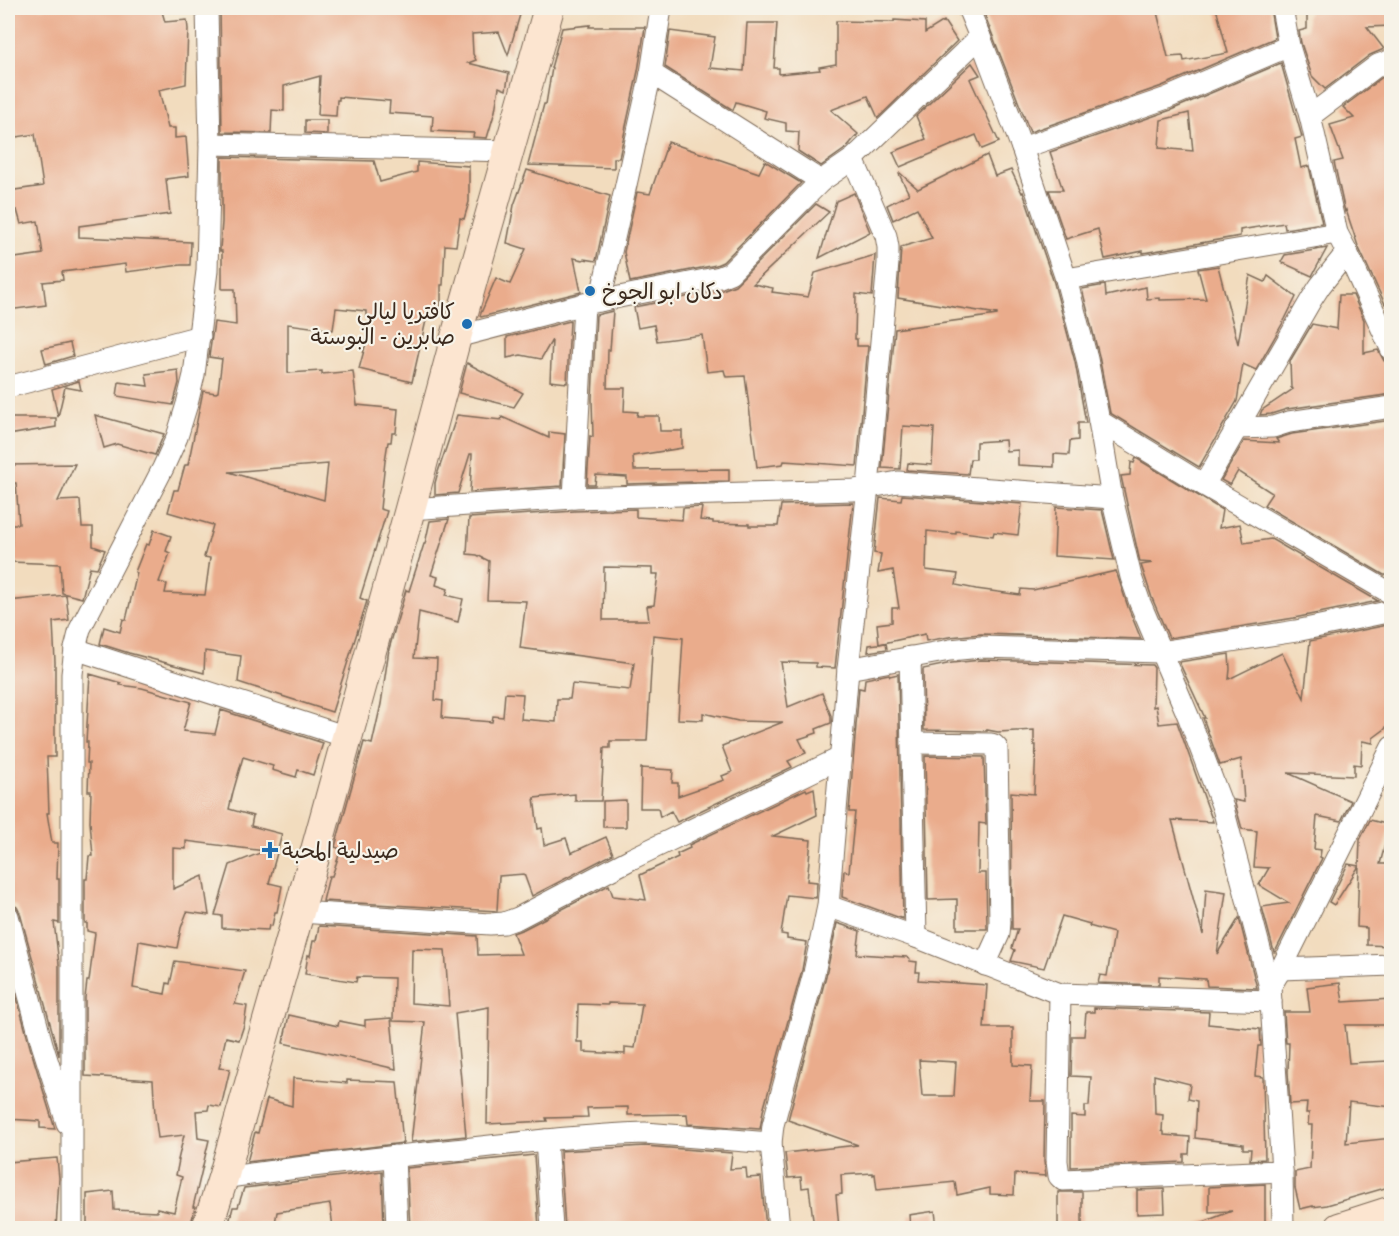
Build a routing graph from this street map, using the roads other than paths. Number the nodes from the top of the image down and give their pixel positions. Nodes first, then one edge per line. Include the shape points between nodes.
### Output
1 (207, 8) edge
2 (549, 8) edge
3 (661, 8) edge
4 (968, 8) edge
5 (1281, 8) edge
6 (980, 37) junction
7 (1289, 45) junction
8 (1392, 60) edge
9 (651, 73) junction
10 (1310, 117) junction
11 (210, 144) junction
12 (1022, 148) junction
13 (510, 151) junction
14 (853, 159) junction
15 (821, 181) junction
16 (1337, 233) junction
17 (1347, 252) junction
18 (1066, 279) junction
19 (592, 302) junction
20 (200, 336) junction
21 (456, 337) junction
22 (1392, 351) edge
23 (8, 387) edge
24 (1392, 406) edge
25 (1099, 421) junction
26 (1236, 429) junction
27 (1204, 485) junction
28 (868, 487) junction
29 (574, 498) junction
30 (1112, 498) junction
31 (410, 509) junction
32 (1392, 594) edge
33 (1392, 611) edge
34 (75, 650) junction
35 (1160, 652) junction
36 (910, 657) junction
37 (848, 669) junction
38 (347, 737) junction
39 (913, 743) junction
40 (1392, 747) edge
41 (840, 758) junction
42 (1381, 789) edge
43 (828, 906) junction
44 (299, 912) junction
45 (8, 916) edge
46 (916, 937) junction
47 (985, 965) junction
48 (1392, 965) edge
49 (1281, 969) junction
50 (1060, 994) junction
51 (1270, 994) junction
52 (546, 1140) junction
53 (73, 1143) junction
54 (771, 1143) junction
55 (394, 1156) junction
56 (1282, 1171) junction
57 (223, 1178) junction
58 (1392, 1211) edge
59 (72, 1228) edge
60 (207, 1228) edge
61 (397, 1228) edge
62 (552, 1228) edge
63 (779, 1228) edge
64 (1283, 1228) edge
65 (1339, 1228) edge

1 - 11 street
2 - 13 street
3 - 9 street
4 - 6 street
5 - 7 street
6 - 12 street
6 - 14 street
7 - 10 street
7 - 12 street via 1167,98
8 - 10 street via 1378,65
9 - 15 street
9 - 19 street
10 - 16 street
11 - 13 street
11 - 20 street via 207,272
12 - 18 street
13 - 21 street
14 - 15 street
14 - 28 street via 888,247
15 - 19 street via 730,273
16 - 17 street
16 - 18 street
17 - 22 street
17 - 26 street via 1315,293
18 - 25 street
19 - 21 street
19 - 29 street
20 - 23 street
20 - 34 street via 177,437 80,628
21 - 31 street
24 - 26 street via 1273,427
25 - 27 street
25 - 30 street
26 - 27 street
27 - 32 street
28 - 29 street
28 - 30 street via 898,482
28 - 37 street
29 - 31 street
30 - 35 street via 1131,577
31 - 38 street
33 - 35 street
34 - 38 street
34 - 53 street
35 - 36 street via 981,647
35 - 51 street via 1223,808
36 - 37 street
36 - 39 street
37 - 41 street
38 - 44 street
39 - 46 street
39 - 47 street via 990,744 997,748 1000,923
40 - 42 street
41 - 43 street
41 - 44 street via 504,923
42 - 49 street
43 - 46 street
43 - 54 street
44 - 57 street
45 - 53 street
46 - 47 street
47 - 50 street
48 - 49 street
49 - 51 street
50 - 51 street
50 - 56 street via 1057,1161 1063,1180
51 - 56 street
52 - 54 street via 645,1133
52 - 55 street
52 - 62 street
53 - 59 street
54 - 63 street
55 - 57 street
55 - 61 street
56 - 64 street
57 - 60 street
58 - 65 street

